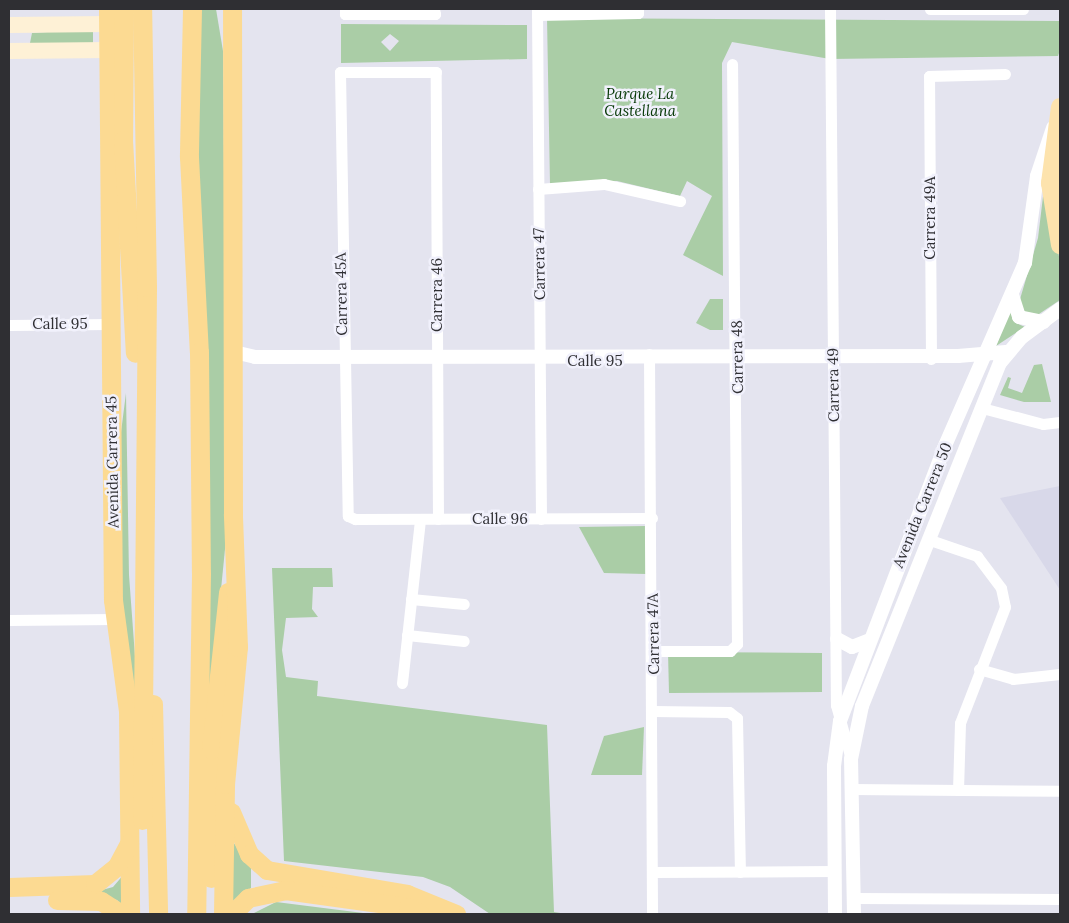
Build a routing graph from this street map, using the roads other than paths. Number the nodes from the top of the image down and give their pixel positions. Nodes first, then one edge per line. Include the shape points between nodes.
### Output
1 (124, 9) edge
2 (142, 9) edge
3 (192, 9) edge
4 (221, 9) edge
5 (232, 9) edge
6 (830, 9) edge
7 (930, 10) edge
8 (1023, 10) edge
9 (345, 11) edge
10 (434, 11) edge
11 (638, 11) edge
12 (537, 12) edge
13 (108, 16) edge
14 (13, 25) edge
15 (108, 50) junction
16 (11, 51) edge
17 (232, 51) junction
18 (732, 64) dead end
19 (340, 72) joint
20 (1005, 74) dead end
21 (1058, 112) edge
22 (538, 189) junction
23 (680, 201) dead end
24 (1060, 245) edge
25 (129, 291) junction
26 (1012, 294) junction
27 (1060, 309) edge
28 (1042, 322) junction
29 (111, 324) junction
30 (9, 325) edge
31 (234, 352) junction
32 (1006, 352) junction
33 (984, 355) junction
34 (931, 356) junction
35 (649, 357) junction
36 (737, 357) junction
37 (833, 357) junction
38 (540, 358) junction
39 (437, 359) junction
40 (342, 360) junction
41 (234, 372) junction
42 (982, 408) junction
43 (1060, 422) edge
44 (144, 439) junction
45 (112, 462) junction
46 (348, 516) joint
47 (652, 518) junction
48 (420, 519) junction
49 (438, 519) junction
50 (541, 519) junction
51 (930, 540) junction
52 (233, 560) junction
53 (411, 599) junction
54 (464, 604) dead end
55 (115, 619) junction
56 (9, 620) edge
57 (145, 633) junction
58 (407, 635) junction
59 (837, 639) junction
60 (464, 641) dead end
61 (868, 642) junction
62 (654, 651) junction
63 (979, 669) junction
64 (1060, 674) edge
65 (402, 683) dead end
66 (653, 711) junction
67 (840, 721) junction
68 (851, 759) junction
69 (225, 784) junction
70 (851, 790) junction
71 (958, 790) junction
72 (1060, 791) edge
73 (130, 840) junction
74 (835, 871) junction
75 (653, 872) junction
76 (740, 872) junction
77 (9, 887) edge
78 (854, 898) junction
79 (1060, 899) edge
80 (9, 900) edge
81 (121, 914) edge
82 (130, 914) edge
83 (142, 914) edge
84 (158, 914) edge
85 (196, 914) edge
86 (211, 914) edge
87 (224, 914) edge
88 (232, 914) edge
89 (420, 914) edge
90 (456, 914) edge
91 (652, 914) edge
92 (835, 914) edge
93 (854, 914) edge

1 - 25 highway, Avenida Carrera 45 via 123,140
2 - 44 highway, Avenida Carrera 45 via 147,287
3 - 85 highway via 189,156 199,352 201,573
4 - 17 highway
5 - 17 highway
6 - 37 street, Carrera 49
7 - 8 street
9 - 10 street
11 - 12 street
12 - 22 street, Carrera 47
13 - 14 main road
13 - 15 highway, Avenida Carrera 45
14 - 16 main road via 23,38
15 - 16 main road
15 - 29 highway, Avenida Carrera 45
17 - 31 highway
18 - 36 street, Carrera 48
19 - 39 street, Carrera 46 via 436,72
19 - 40 street, Carrera 45A
20 - 34 street, Carrera 49A via 929,76
21 - 24 main road via 1051,202
21 - 26 street, Avenida Carrera 50 via 1037,176 1029,247
22 - 23 street via 604,184
22 - 38 street, Carrera 47
25 - 44 highway, Avenida Carrera 45
25 - 45 highway
26 - 28 street via 1019,317
26 - 33 street, Avenida Carrera 50
27 - 28 street, Avenida Carrera 50
28 - 32 street, Avenida Carrera 50
29 - 30 street, Calle 95
29 - 45 highway, Avenida Carrera 45
31 - 40 street, Calle 95 via 254,357
31 - 41 highway
32 - 33 street, Calle 95
32 - 42 street, Avenida Carrera 50
33 - 34 street, Calle 95
33 - 61 street, Avenida Carrera 50
34 - 37 street, Calle 95
35 - 36 street, Calle 95
35 - 38 street, Calle 95
35 - 47 street, Carrera 47A
36 - 37 street, Calle 95
36 - 62 street, Carrera 48 via 735,649
37 - 59 street, Carrera 49
38 - 39 street, Calle 95
38 - 50 street, Carrera 47
39 - 40 street, Calle 95
39 - 49 street, Carrera 46
40 - 41 street, Calle 95 via 248,365
40 - 46 street, Carrera 45A
41 - 52 highway
42 - 43 street via 1043,424
42 - 51 street, Avenida Carrera 50
44 - 57 highway, Avenida Carrera 45
45 - 55 highway, Avenida Carrera 45
46 - 48 street, Calle 96
47 - 50 street, Calle 96
47 - 62 street, Carrera 47A
48 - 49 street, Calle 96
48 - 53 street
49 - 50 street, Calle 96
51 - 63 street via 977,556 1001,588 1004,607
51 - 68 street, Avenida Carrera 50 via 862,706
52 - 69 highway via 238,647
52 - 86 highway via 212,722
53 - 54 street
53 - 58 street
55 - 56 street
55 - 73 highway, Avenida Carrera 45 via 126,692
57 - 83 highway, Avenida Carrera 45
57 - 84 highway, Avenida Carrera 45 via 156,730
58 - 60 street
58 - 65 street
59 - 61 street via 852,647
59 - 67 street, Carrera 49
61 - 67 street, Avenida Carrera 50
62 - 66 street, Carrera 47A
63 - 64 street via 1013,679
63 - 71 street via 960,723
66 - 75 street, Carrera 47A
66 - 76 street via 729,712 737,718
67 - 68 street, Carrera 49
67 - 74 street, Avenida Carrera 50 via 834,766
68 - 70 street, Avenida Carrera 50
69 - 87 highway
69 - 90 highway via 235,829 249,854 267,870 407,894
70 - 71 street
70 - 78 street, Avenida Carrera 50
71 - 72 street
73 - 77 highway via 116,866 95,884
73 - 82 highway, Avenida Carrera 45
74 - 76 street
74 - 92 street, Avenida Carrera 50
75 - 76 street
75 - 91 street, Carrera 47A
78 - 79 street
78 - 93 street, Avenida Carrera 50
80 - 81 highway via 101,901
88 - 89 highway via 248,898 285,890 408,908

